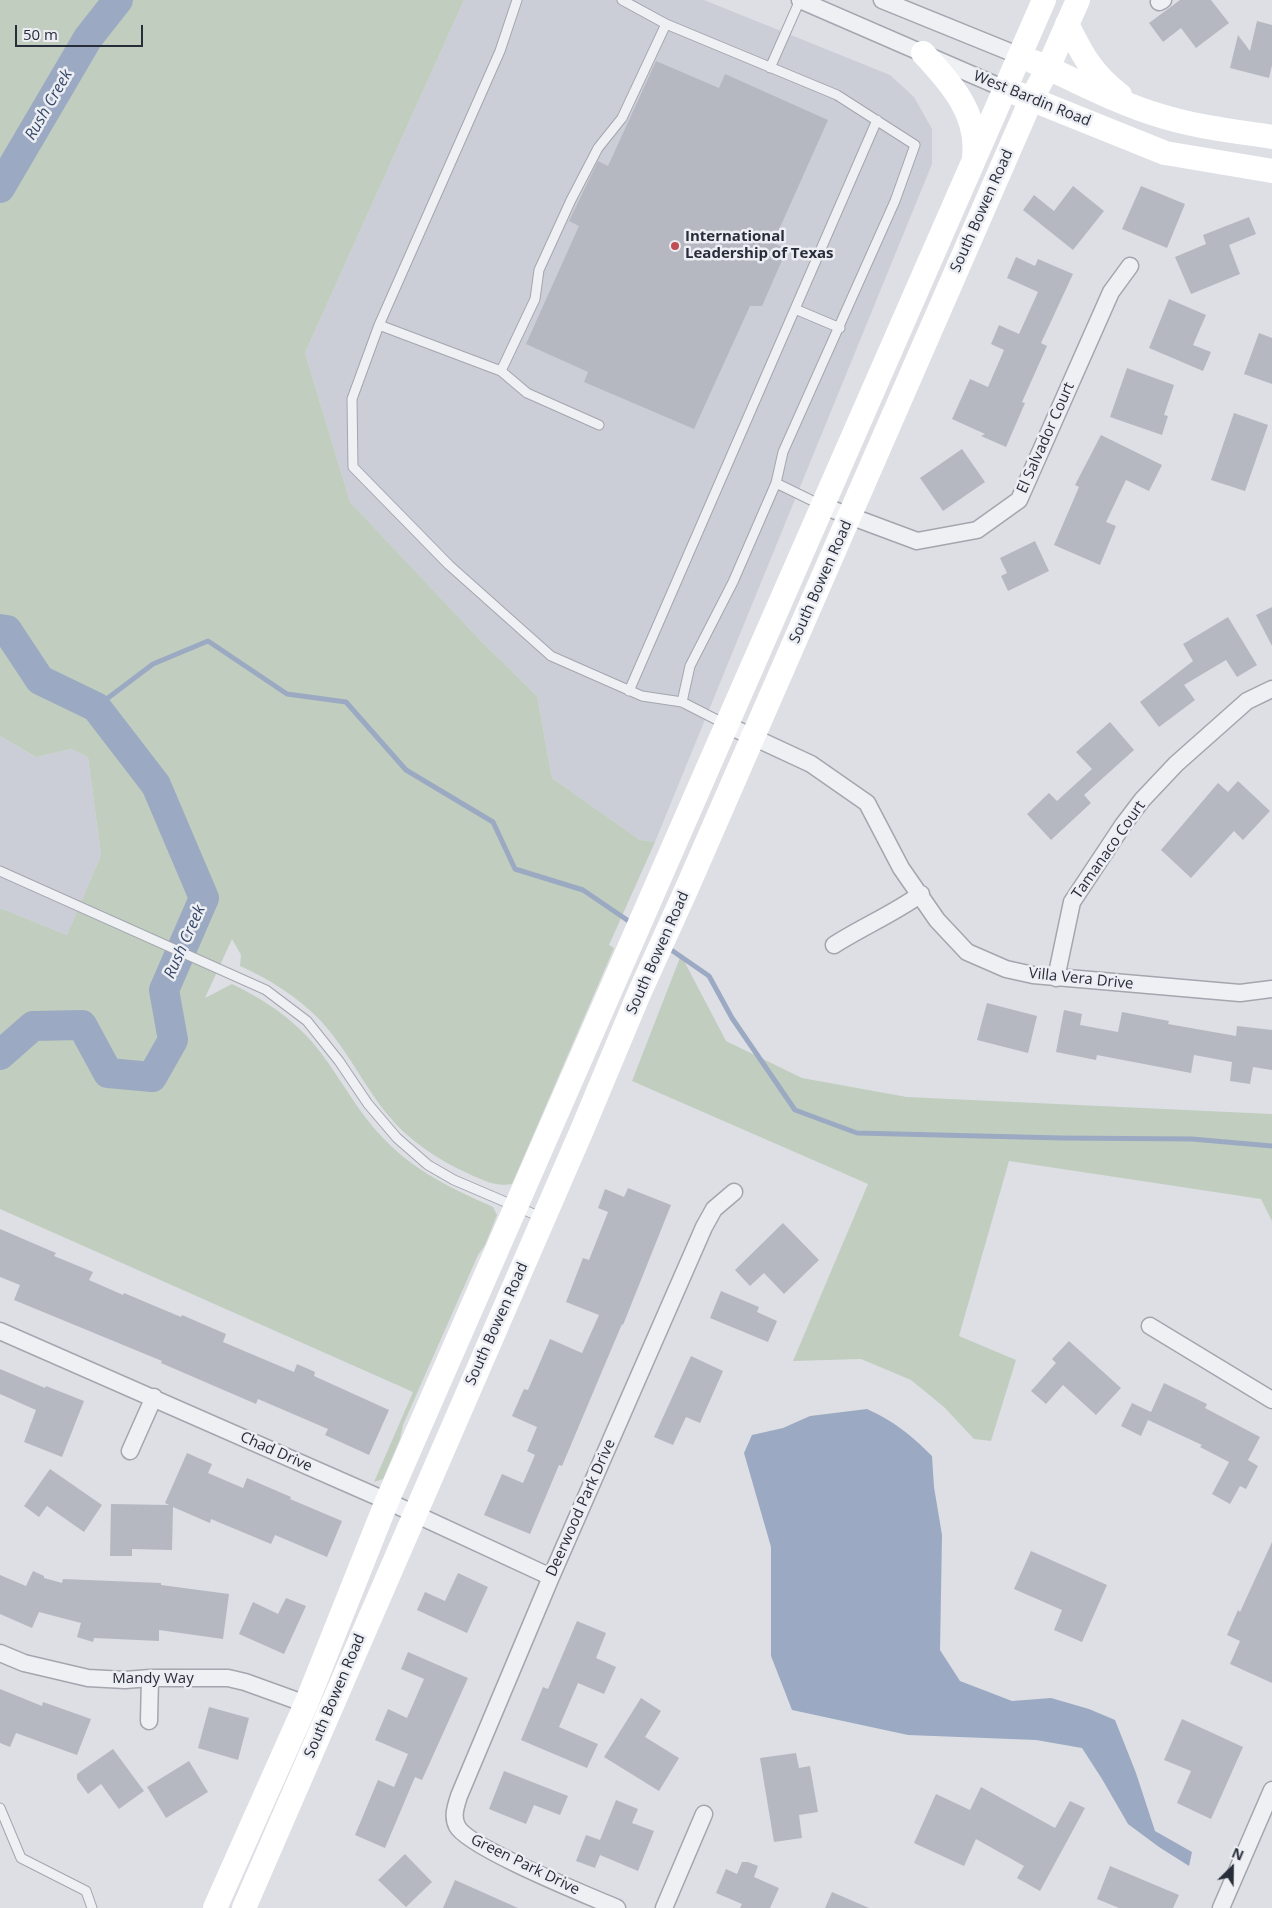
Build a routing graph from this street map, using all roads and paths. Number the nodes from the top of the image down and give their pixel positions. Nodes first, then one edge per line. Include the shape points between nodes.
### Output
1 (517, 0) edge
2 (622, 0) edge
3 (800, 0) edge
4 (882, 0) edge
5 (1044, 0) edge
6 (1078, 0) edge
7 (666, 24) junction
8 (1067, 24) junction
9 (923, 53) junction
10 (1020, 56) junction
11 (770, 68) junction
12 (1048, 68) junction
13 (1006, 89) junction
14 (1031, 100) junction
15 (1140, 109) junction
16 (877, 120) junction
17 (1272, 137) edge
18 (974, 162) junction
19 (1272, 171) edge
20 (1130, 266) dead end
21 (794, 309) junction
22 (379, 325) junction
23 (840, 328) junction
24 (501, 371) junction
25 (599, 425) dead end
26 (776, 483) junction
27 (823, 506) junction
28 (849, 517) junction
29 (1272, 689) edge
30 (629, 691) junction
31 (682, 702) junction
32 (727, 726) junction
33 (753, 737) junction
34 (0, 871) edge
35 (921, 894) junction
36 (834, 945) dead end
37 (1056, 978) junction
38 (1272, 989) edge
39 (734, 1192) dead end
40 (517, 1207) junction
41 (543, 1218) junction
42 (1150, 1326) dead end
43 (0, 1331) edge
44 (154, 1397) junction
45 (1272, 1400) edge
46 (130, 1451) dead end
47 (387, 1501) junction
48 (414, 1514) junction
49 (551, 1577) junction
50 (0, 1653) edge
51 (150, 1678) junction
52 (306, 1704) junction
53 (149, 1721) dead end
54 (1272, 1790) edge
55 (0, 1808) edge
56 (704, 1814) dead end
57 (462, 1833) joint
58 (92, 1908) edge
59 (216, 1908) edge
60 (244, 1908) edge
61 (617, 1908) edge
62 (664, 1908) edge
63 (1221, 1908) edge

1 - 22 lane via 500,51
2 - 7 lane
3 - 9 street, West Bardin Road
3 - 11 lane
4 - 10 street, West Bardin Road
5 - 10 main road, South Bowen Road
6 - 8 main road, South Bowen Road
7 - 11 lane
7 - 24 lane via 622,118 598,148 571,200 539,270 535,299
8 - 12 main road, South Bowen Road
8 - 15 main road via 1087,63 1114,90
9 - 13 street, West Bardin Road
9 - 18 main road via 961,97 971,125
10 - 12 main road, West Bardin Road
10 - 13 main road, South Bowen Road
11 - 16 lane via 838,95
12 - 14 main road, South Bowen Road
12 - 15 main road, West Bardin Road
13 - 14 main road, West Bardin Road
13 - 18 main road, South Bowen Road
14 - 19 main road, West Bardin Road via 1165,153
14 - 28 main road, South Bowen Road
15 - 17 main road, West Bardin Road via 1194,124
16 - 21 lane
16 - 23 lane via 915,145 896,201
18 - 27 main road, South Bowen Road
20 - 28 street, El Salvador Court via 1111,292 1019,500 977,530 917,542
21 - 23 lane
21 - 30 lane
22 - 24 lane
22 - 30 lane via 352,398 354,467 449,565 551,656
23 - 26 lane via 783,452
24 - 25 lane via 527,393
26 - 27 lane
26 - 31 lane via 733,582 690,666
27 - 28 street, El Salvador Court
27 - 32 main road, South Bowen Road
28 - 33 main road, South Bowen Road
29 - 37 street, Tamanaco Court via 1247,701 1176,764 1123,825 1072,902
30 - 31 lane
31 - 32 lane
32 - 33 street, Villa Vera Drive
32 - 40 main road, South Bowen Road
33 - 35 street, Villa Vera Drive via 812,764 867,803 901,868
33 - 41 main road, South Bowen Road
34 - 40 lane via 266,990 307,1021 397,1138 428,1164 454,1180
35 - 36 street
35 - 37 street, Villa Vera Drive via 937,920 967,952 1006,969
37 - 38 street, Villa Vera Drive via 1240,993
39 - 49 street, Deerwood Park Drive via 714,1209 704,1226
40 - 41 lane
40 - 47 main road, South Bowen Road
41 - 48 main road, South Bowen Road
42 - 45 street
43 - 44 street, Chad Drive
44 - 46 street
44 - 47 street, Chad Drive
47 - 48 street, Chad Drive
47 - 52 main road, South Bowen Road
48 - 49 street, Chad Drive
48 - 60 main road, South Bowen Road
49 - 57 street, Deerwood Park Drive via 459,1796 454,1817
50 - 51 street, Mandy Way via 88,1678
51 - 52 street, Mandy Way via 228,1678
51 - 53 street
52 - 59 main road, South Bowen Road
54 - 63 street
55 - 58 lane via 21,1858 86,1891
56 - 62 street
57 - 61 street, Green Park Drive via 530,1870

